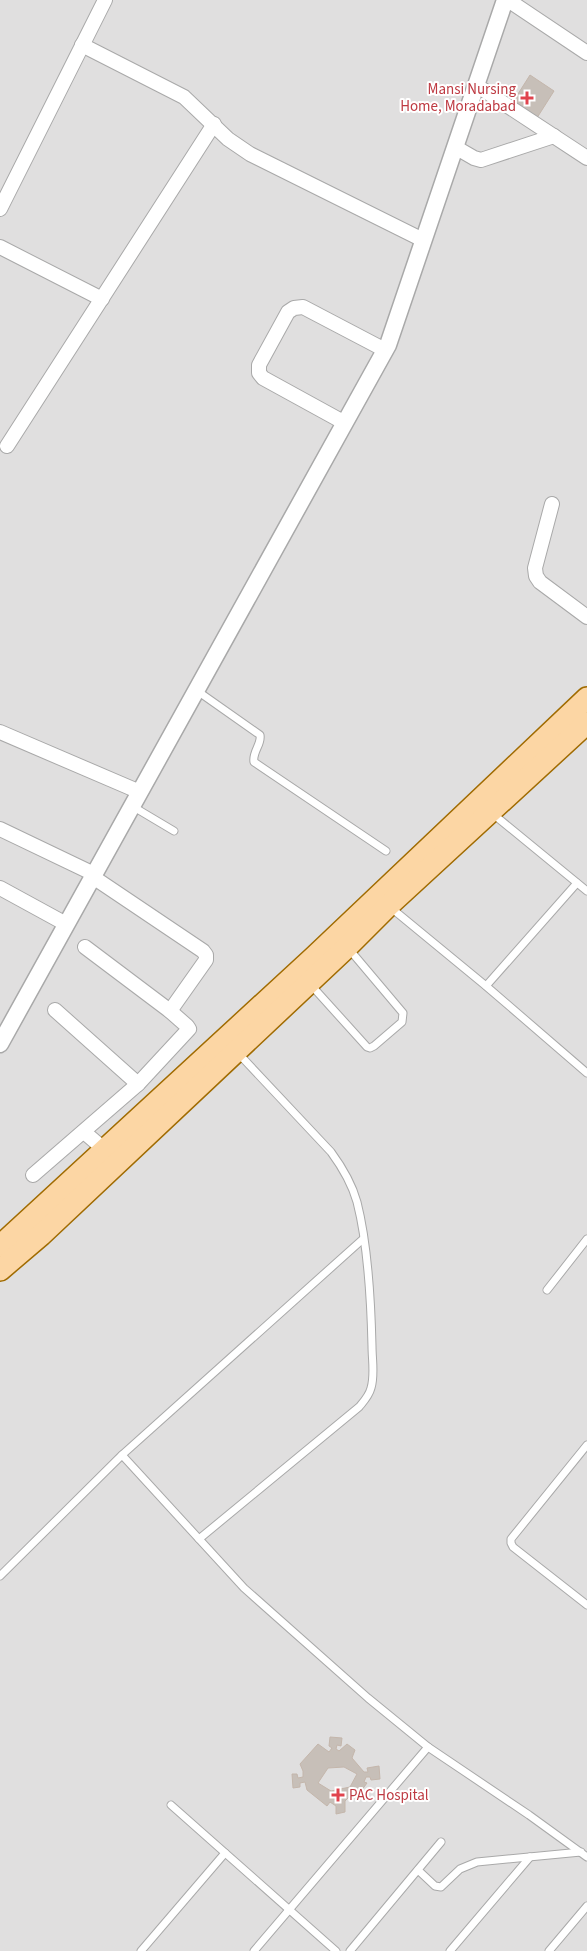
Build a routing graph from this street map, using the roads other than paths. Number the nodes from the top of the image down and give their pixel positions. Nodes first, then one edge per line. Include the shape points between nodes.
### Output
1 (105, 0) edge
2 (506, 0) edge
3 (82, 45) junction
4 (587, 53) edge
5 (476, 85) junction
6 (214, 124) junction
7 (554, 136) junction
8 (455, 147) junction
9 (587, 158) edge
10 (0, 209) edge
11 (423, 240) junction
12 (0, 248) edge
13 (102, 299) junction
14 (385, 350) junction
15 (345, 423) junction
16 (7, 446) dead end
17 (552, 504) dead end
18 (587, 617) edge
19 (196, 690) junction
20 (587, 698) edge
21 (587, 724) edge
22 (0, 732) edge
23 (136, 799) junction
24 (491, 812) junction
25 (0, 829) edge
26 (174, 831) dead end
27 (386, 852) dead end
28 (93, 876) junction
29 (577, 883) junction
30 (0, 888) edge
31 (587, 891) edge
32 (388, 906) junction
33 (66, 924) junction
34 (348, 946) junction
35 (85, 947) dead end
36 (309, 983) junction
37 (486, 986) junction
38 (55, 1010) dead end
39 (170, 1011) junction
40 (0, 1044) edge
41 (236, 1050) junction
42 (586, 1071) edge
43 (138, 1084) junction
44 (84, 1132) junction
45 (105, 1150) junction
46 (34, 1175) dead end
47 (363, 1239) junction
48 (587, 1239) edge
49 (0, 1246) edge
50 (0, 1270) edge
51 (547, 1290) dead end
52 (587, 1445) edge
53 (122, 1454) junction
54 (200, 1539) junction
55 (0, 1576) edge
56 (587, 1605) edge
57 (428, 1747) junction
58 (171, 1805) dead end
59 (441, 1842) dead end
60 (225, 1854) junction
61 (584, 1854) edge
62 (530, 1857) junction
63 (418, 1870) junction
64 (587, 1906) edge
65 (288, 1909) junction
66 (141, 1951) edge
67 (254, 1951) edge
68 (336, 1951) edge
69 (350, 1951) edge
70 (450, 1951) edge
71 (549, 1951) edge

1 - 3 street
2 - 4 street
2 - 5 street
3 - 6 street via 184,97
3 - 10 street
5 - 7 street
5 - 8 street
6 - 11 street via 250,154
6 - 13 street
7 - 8 street via 481,160
7 - 9 street
8 - 11 street
11 - 14 street
12 - 13 street
13 - 16 street
14 - 15 street
14 - 15 street via 303,307 288,312 259,365 259,373
15 - 19 street
17 - 18 street via 535,568 536,576
19 - 23 street
19 - 27 lane via 260,735 254,762
20 - 45 main road
21 - 24 main road
22 - 23 street
23 - 26 lane
23 - 28 street
24 - 29 lane
24 - 32 main road
25 - 28 street
28 - 33 street
28 - 39 street via 206,955 206,960
29 - 31 lane
29 - 37 lane
30 - 33 street
32 - 34 main road
32 - 37 lane
33 - 40 street
34 - 36 main road
34 - 36 lane via 403,1013 402,1022 374,1046 366,1047
35 - 39 street
36 - 41 main road
37 - 42 lane
38 - 43 street
39 - 43 street via 187,1026 188,1032
41 - 47 lane via 342,1167 357,1203
41 - 50 main road
43 - 44 street
44 - 45 street
44 - 46 street
45 - 49 main road
47 - 53 lane
47 - 54 lane via 372,1316 373,1375 367,1398
48 - 51 lane
52 - 56 lane via 511,1539 511,1544
53 - 54 lane
53 - 55 lane
54 - 57 lane via 244,1588
57 - 61 lane
57 - 65 lane
58 - 60 lane
59 - 63 lane
60 - 65 lane
60 - 66 lane
61 - 62 lane
62 - 63 lane via 469,1864 441,1887 435,1886
62 - 70 lane
63 - 69 lane
64 - 71 lane
65 - 67 lane
65 - 68 lane

